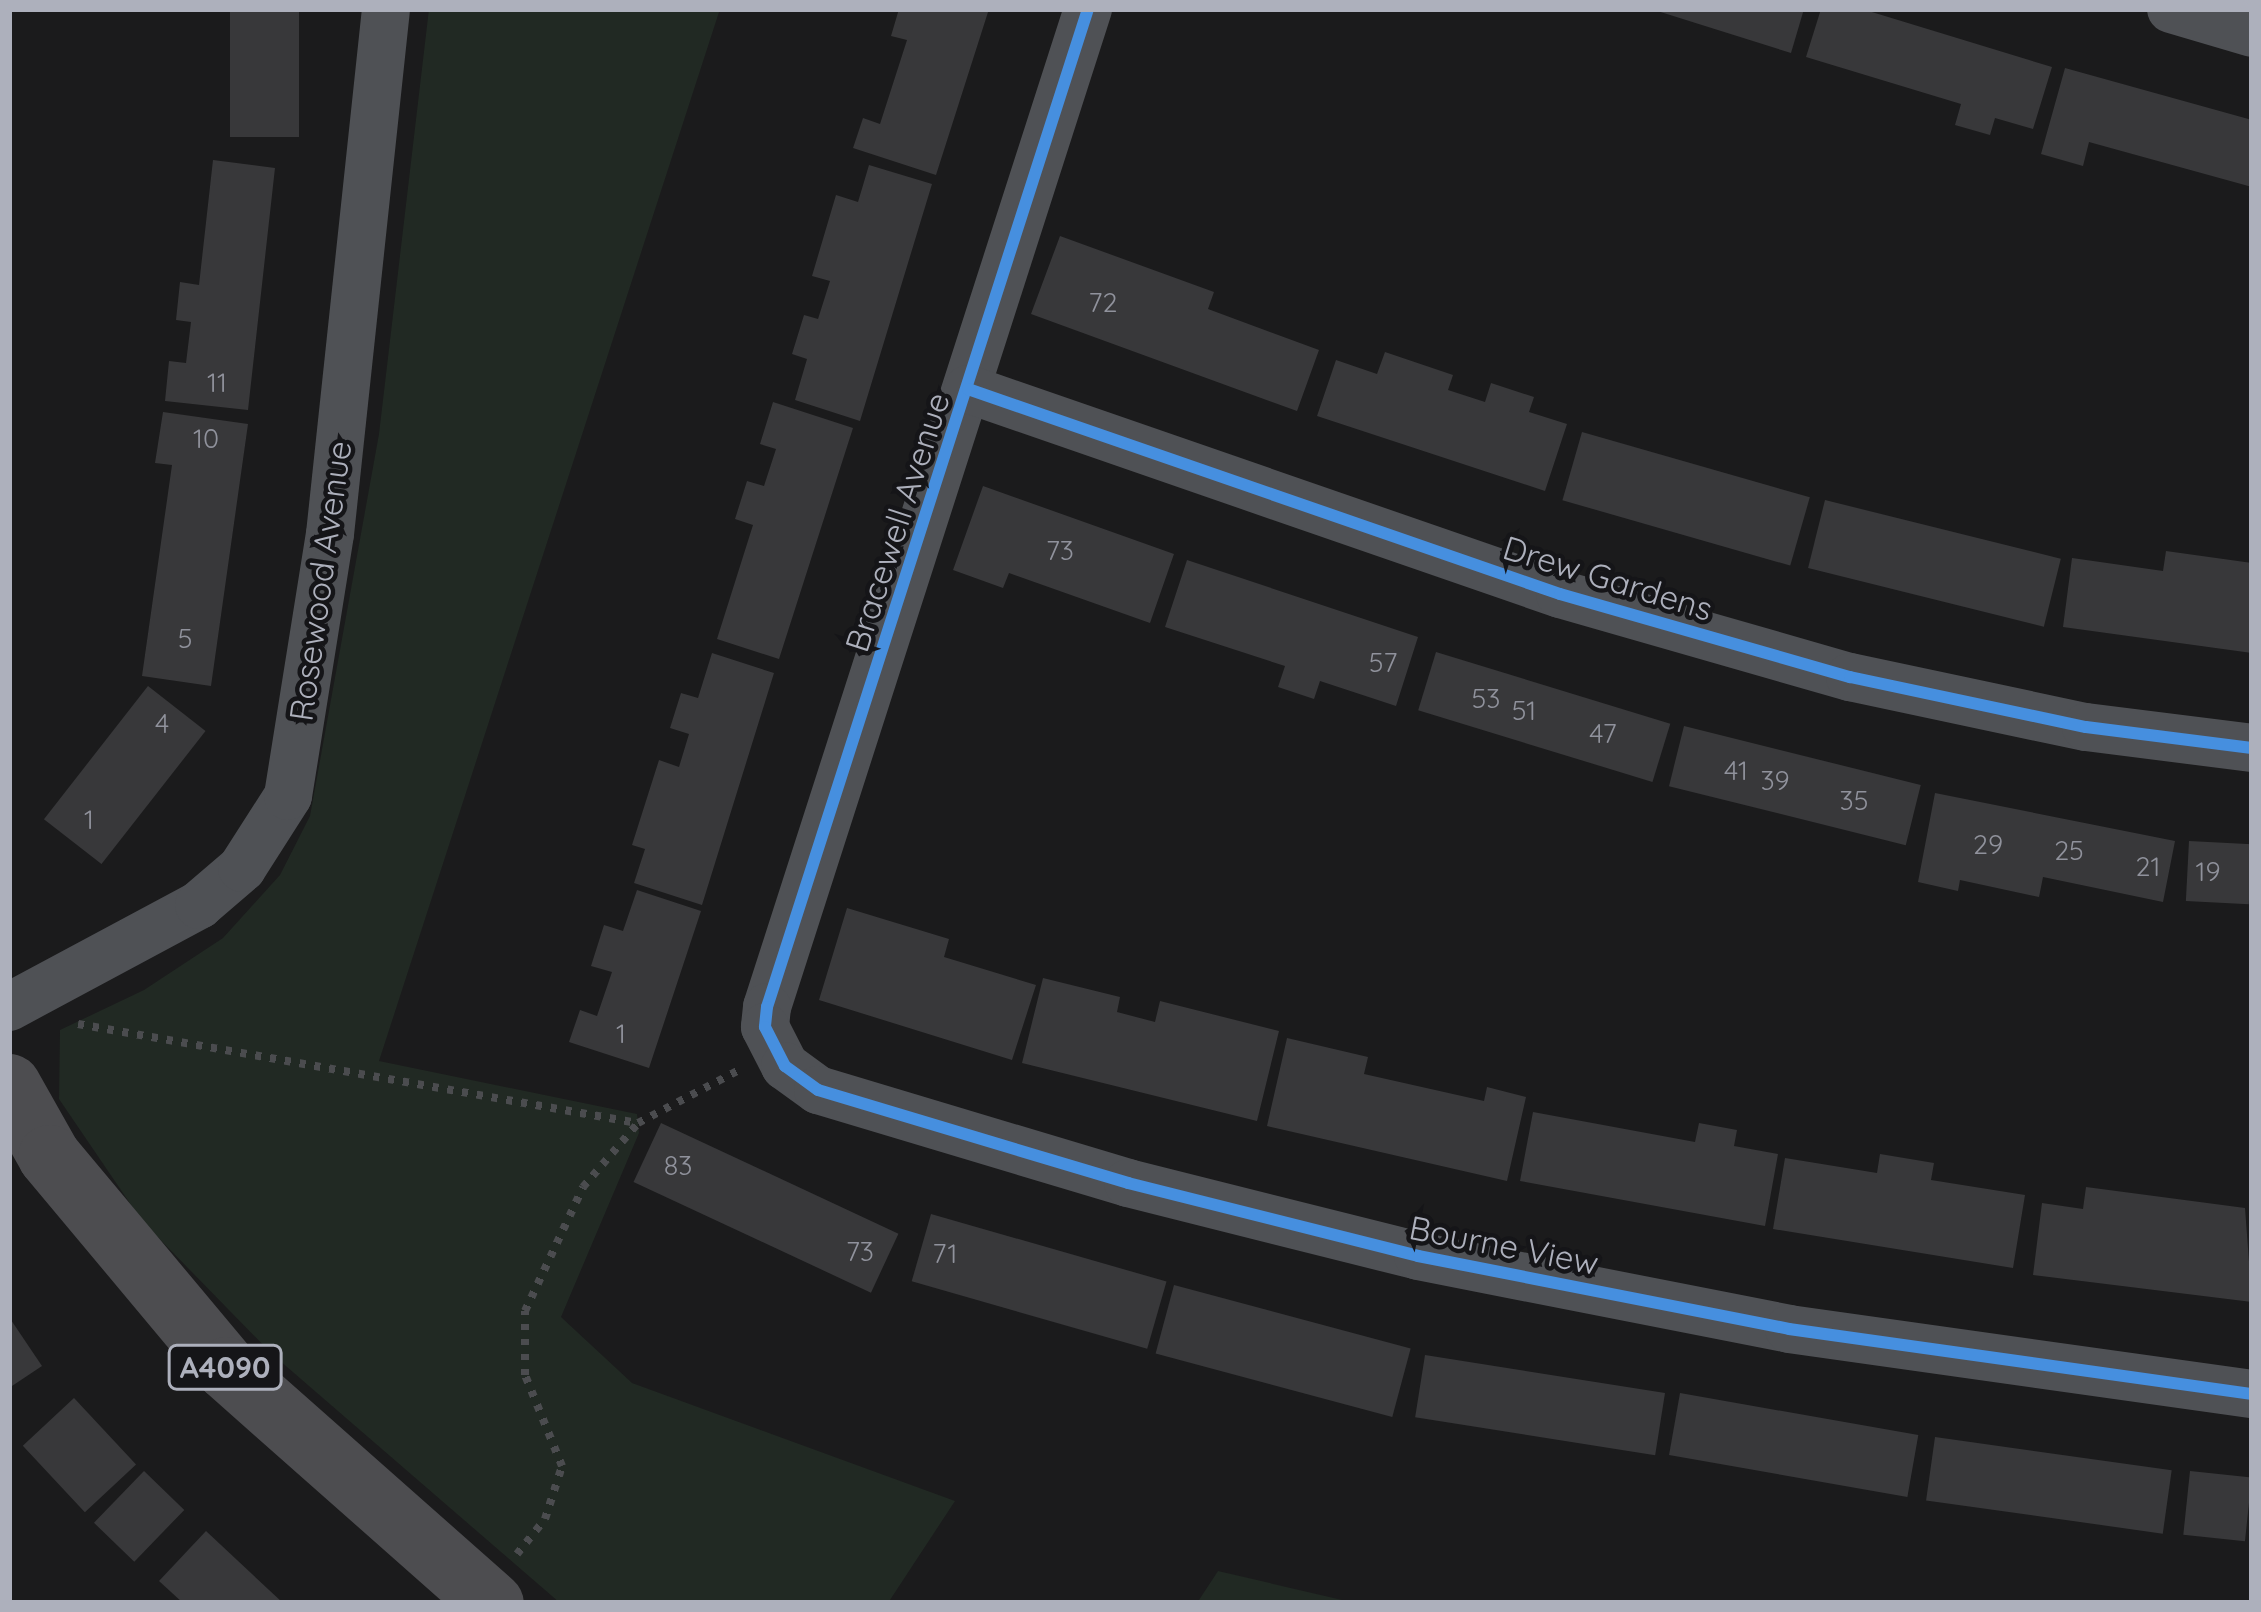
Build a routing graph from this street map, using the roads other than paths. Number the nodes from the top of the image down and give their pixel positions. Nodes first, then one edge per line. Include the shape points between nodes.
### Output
1 (386, 9) edge
2 (1088, 9) edge
3 (2171, 9) edge
4 (2252, 33) edge
5 (968, 389) junction
6 (2252, 748) edge
7 (21, 999) edge
8 (775, 1050) joint
9 (9, 1085) edge
10 (2252, 1394) edge
11 (501, 1582) edge

1 - 7 street, Rosewood Avenue via 330,534 288,796 242,868 199,905
2 - 5 street, Bracewell Avenue
3 - 4 street
5 - 6 street, Drew Gardens via 1560,594 1850,677 2086,727
5 - 8 street, Bracewell Avenue via 767,1006
8 - 10 street, Bourne View via 818,1090 1128,1183 1418,1256 1789,1329
9 - 11 main road, A4090 via 93,1214 226,1368

